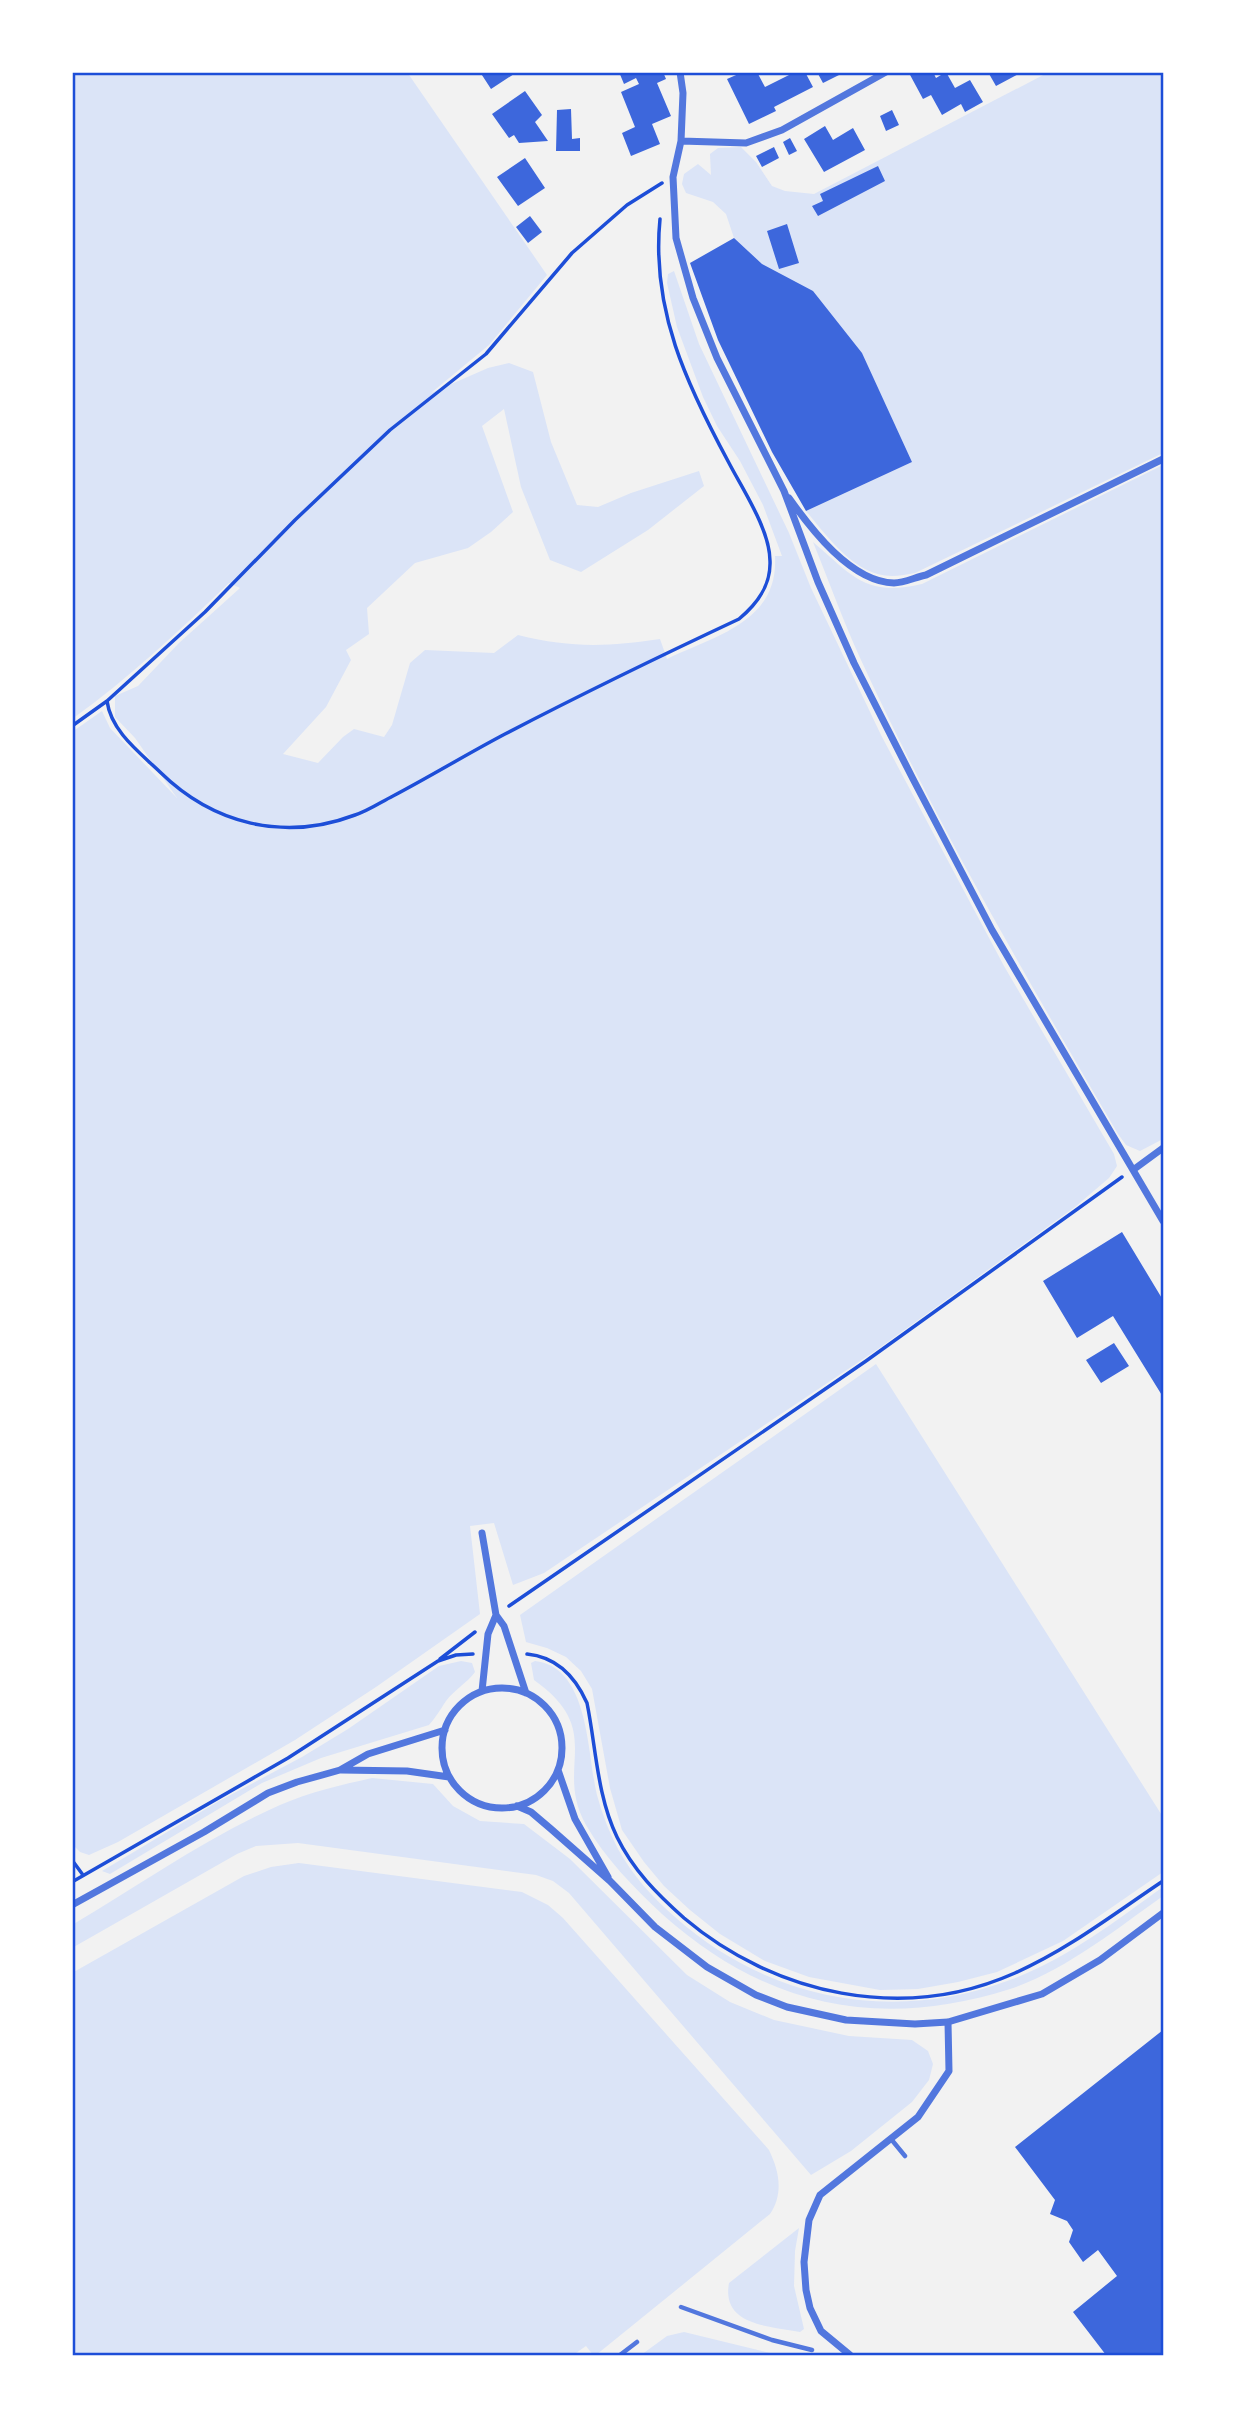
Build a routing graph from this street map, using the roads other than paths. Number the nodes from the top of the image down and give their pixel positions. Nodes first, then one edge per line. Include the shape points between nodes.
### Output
1 (680, 72) edge
2 (886, 72) edge
3 (681, 141) junction
4 (1163, 459) edge
5 (784, 491) junction
6 (1163, 1148) edge
7 (1133, 1170) junction
8 (1163, 1221) edge
9 (482, 1533) dead end
10 (496, 1615) junction
11 (482, 1691) junction
12 (526, 1693) junction
13 (444, 1730) junction
14 (340, 1770) junction
15 (558, 1770) junction
16 (450, 1777) junction
17 (517, 1807) junction
18 (610, 1881) junction
19 (72, 1905) edge
20 (1163, 1913) edge
21 (948, 2022) junction
22 (891, 2139) junction
23 (905, 2156) dead end
24 (681, 2307) dead end
25 (636, 2342) dead end
26 (812, 2350) dead end
27 (620, 2355) edge
28 (850, 2355) edge

1 - 3 street
2 - 3 street via 758,139 746,143
3 - 5 street via 673,177 676,238 693,298 727,379
4 - 5 street via 926,575 894,583 864,575 834,552
5 - 7 street via 854,663 913,779 992,930
6 - 7 street
7 - 8 street
9 - 10 street
10 - 11 street via 488,1634
10 - 12 street via 505,1626
11 - 12 street via 504,1688
11 - 13 street via 459,1706
12 - 15 street via 550,1711 558,1725 562,1755
13 - 14 street via 368,1754
13 - 16 street via 443,1754
14 - 16 street via 407,1770
14 - 19 street via 268,1793
15 - 17 street via 537,1797
15 - 18 street via 575,1819
16 - 17 street via 473,1801 494,1808
17 - 18 street via 531,1812
18 - 21 street via 679,1948 756,1995 846,2020
20 - 21 street via 1100,1960 1042,1994
21 - 22 street via 949,2071 918,2117
22 - 23 lane
22 - 28 street via 820,2195 809,2220 804,2262 810,2308 821,2331
24 - 26 lane
25 - 27 lane

